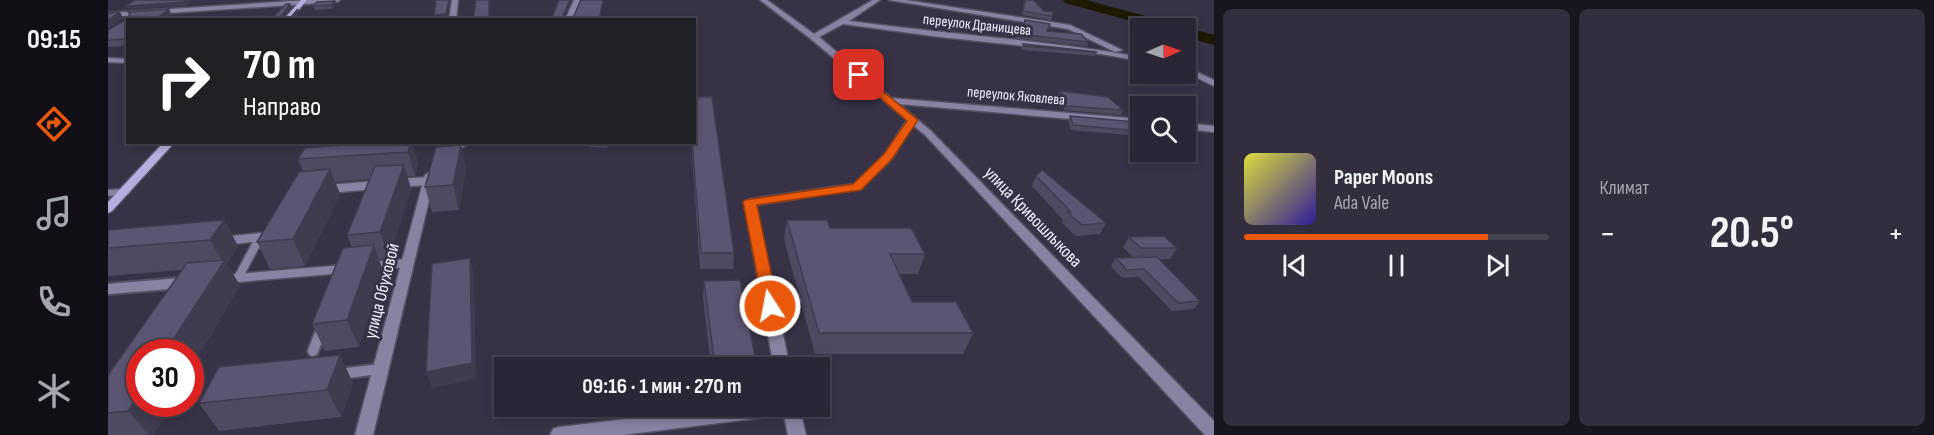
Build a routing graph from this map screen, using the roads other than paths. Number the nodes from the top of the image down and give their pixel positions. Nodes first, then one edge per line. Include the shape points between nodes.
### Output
1 (337, 0) edge
2 (455, 0) edge
3 (577, 0) edge
4 (763, 0) edge
5 (877, 0) edge
6 (892, 0) edge
7 (303, 1) edge
8 (151, 5) edge
9 (136, 14) junction
10 (108, 15) edge
11 (131, 18) edge
12 (288, 18) edge
13 (452, 18) edge
14 (569, 18) edge
15 (842, 22) junction
16 (814, 38) junction
17 (1130, 55) edge
18 (1130, 57) edge
19 (108, 60) edge
20 (126, 61) edge
21 (1196, 74) edge
22 (1214, 83) edge
23 (889, 100) junction
24 (912, 120) junction
25 (1130, 121) edge
26 (1196, 127) edge
27 (1214, 129) edge
28 (168, 144) edge
29 (463, 144) edge
30 (428, 181) junction
31 (318, 189) edge
32 (108, 192) edge
33 (124, 192) junction
34 (108, 209) edge
35 (215, 242) edge
36 (407, 263) junction
37 (346, 269) junction
38 (238, 278) junction
39 (342, 279) edge
40 (214, 280) edge
41 (191, 282) edge
42 (108, 289) edge
43 (325, 320) edge
44 (313, 351) dead end
45 (780, 357) edge
46 (380, 369) junction
47 (322, 376) edge
48 (708, 417) edge
49 (792, 417) edge
50 (1214, 433) edge
51 (364, 435) edge
52 (559, 435) edge
53 (797, 435) edge

1 - 7 street
2 - 13 street
3 - 14 street
4 - 16 street, улица Кривошлыкова
5 - 15 street
6 - 17 street via 1070,27
7 - 9 street
7 - 12 street
8 - 9 street
9 - 10 street
9 - 11 street
15 - 16 street
15 - 18 street, переулок Дранищева
16 - 23 street, улица Кривошлыкова
19 - 20 street
21 - 22 street
23 - 24 street, улица Кривошлыкова
23 - 25 street, переулок Яковлева
24 - 45 street via 888,157 857,187 750,202
24 - 50 street, улица Кривошлыкова
26 - 27 street
28 - 33 street
29 - 30 street, улица Обуховой via 434,157
30 - 31 lane
30 - 36 street, улица Обуховой
32 - 33 street
33 - 34 street
35 - 38 lane via 260,237
36 - 37 lane
36 - 46 street, улица Обуховой
37 - 38 lane
37 - 39 lane
38 - 40 lane
41 - 42 lane
43 - 44 lane
46 - 47 lane
46 - 51 street, улица Обуховой
48 - 52 street
49 - 53 street

